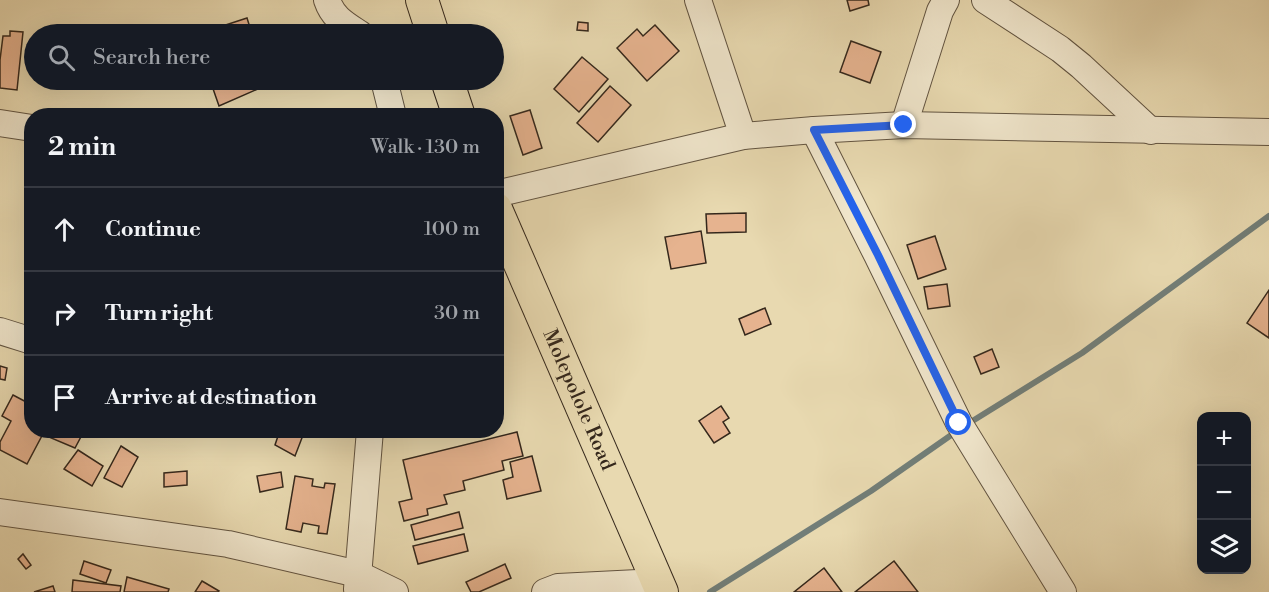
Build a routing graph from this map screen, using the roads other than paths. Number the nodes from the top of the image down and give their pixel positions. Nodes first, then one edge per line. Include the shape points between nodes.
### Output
1 (327, 0) edge
2 (422, 0) edge
3 (698, 0) edge
4 (946, 0) edge
5 (985, 0) edge
6 (345, 24) edge
7 (430, 24) edge
8 (386, 90) edge
9 (450, 90) edge
10 (391, 108) edge
11 (456, 108) edge
12 (0, 123) edge
13 (904, 125) junction
14 (24, 127) edge
15 (814, 130) junction
16 (1151, 131) junction
17 (1269, 132) edge
18 (743, 136) junction
19 (504, 192) edge
20 (504, 227) edge
21 (0, 331) edge
22 (24, 338) edge
23 (369, 438) edge
24 (0, 512) edge
25 (358, 583) edge
26 (660, 587) edge
27 (395, 592) edge
28 (545, 592) edge
29 (1063, 592) edge

1 - 6 street via 336,18
2 - 7 main road
3 - 18 street
4 - 13 street
5 - 16 street via 1067,55
8 - 10 street
9 - 11 main road
12 - 14 street
13 - 15 street
13 - 16 street
15 - 18 street
15 - 29 street via 959,423
16 - 17 street
18 - 19 street
20 - 26 main road, Molepolole Road
21 - 22 street
23 - 25 street
24 - 25 street via 228,544
25 - 27 street
26 - 28 street via 558,587

